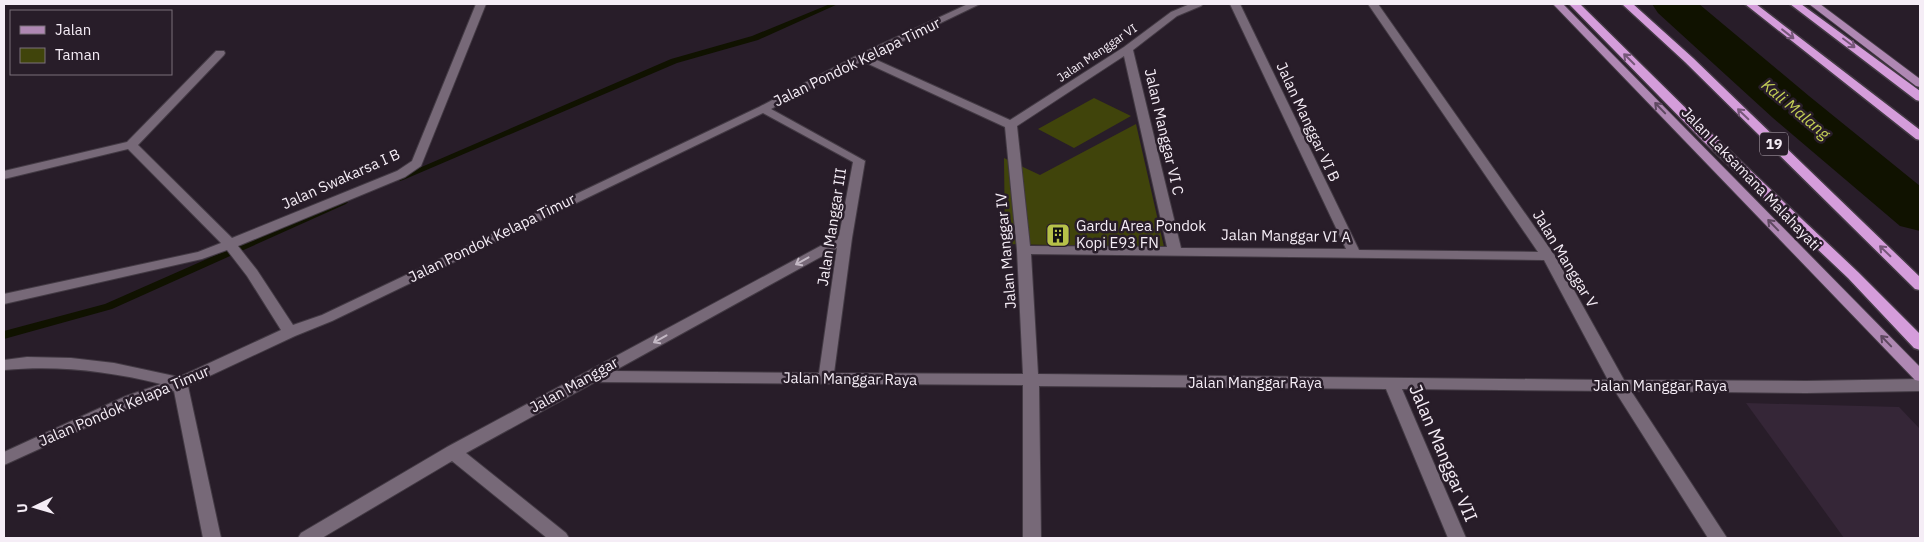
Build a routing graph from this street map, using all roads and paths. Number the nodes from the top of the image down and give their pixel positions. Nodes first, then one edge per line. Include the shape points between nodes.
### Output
1 (481, 4) edge
2 (974, 4) edge
3 (1198, 4) edge
4 (1235, 4) edge
5 (1373, 4) edge
6 (1558, 4) edge
7 (1574, 4) edge
8 (1627, 4) edge
9 (1750, 4) edge
10 (1795, 4) edge
11 (1814, 4) edge
12 (1128, 49) junction
13 (220, 53) dead end
14 (862, 57) junction
15 (1920, 84) edge
16 (1920, 97) edge
17 (763, 109) junction
18 (1011, 125) junction
19 (1920, 136) edge
20 (131, 145) junction
21 (4, 175) edge
22 (845, 238) junction
23 (232, 247) junction
24 (1024, 250) junction
25 (1176, 251) junction
26 (1354, 253) junction
27 (1548, 256) junction
28 (1920, 285) edge
29 (4, 299) edge
30 (290, 332) junction
31 (1920, 344) edge
32 (4, 365) edge
33 (590, 376) junction
34 (1920, 376) edge
35 (826, 378) junction
36 (1031, 382) junction
37 (180, 383) junction
38 (1392, 384) junction
39 (1920, 385) edge
40 (1619, 386) junction
41 (453, 452) junction
42 (4, 459) edge
43 (212, 538) edge
44 (307, 538) edge
45 (560, 538) edge
46 (1032, 538) edge
47 (1457, 538) edge
48 (1718, 538) edge

1 - 23 street, Jalan Swakarsa I B via 417,163 401,174
2 - 14 street, Jalan Pondok Kelapa Timur
3 - 12 street, Jalan Manggar VI via 1174,14
4 - 26 street, Jalan Manggar VI B
5 - 27 street, Jalan Manggar V
34 -> 6 main road, Jalan Laksamana Malahayati
31 -> 7 highway
28 -> 8 highway, 19
9 -> 19 highway
10 -> 16 highway
11 - 15 main road
12 - 18 street, Jalan Manggar VI
12 - 25 street, Jalan Manggar VI C
13 - 20 street
14 - 17 street, Jalan Pondok Kelapa Timur
14 - 18 street
17 - 22 street, Jalan Manggar III via 859,162
17 - 30 street, Jalan Pondok Kelapa Timur via 327,318
18 - 24 street, Jalan Manggar IV
20 - 21 street
20 - 23 street
22 -> 33 street, Jalan Manggar
22 - 35 street, Jalan Manggar III
23 - 29 street, Jalan Swakarsa I B
23 - 30 street
24 - 25 street, Jalan Manggar VI A
24 - 36 street, Jalan Manggar IV
25 - 26 street, Jalan Manggar VI A
26 - 27 street, Jalan Manggar VI A
27 - 40 street, Jalan Manggar V
30 - 37 street, Jalan Pondok Kelapa Timur
32 - 37 street via 74,362
33 - 35 street, Jalan Manggar Raya
33 - 41 street, Jalan Manggar
35 - 36 street, Jalan Manggar Raya
36 - 38 street, Jalan Manggar Raya
36 - 46 street, Jalan Manggar IV
37 - 42 street, Jalan Pondok Kelapa Timur via 132,400
37 - 43 street
38 - 40 street, Jalan Manggar Raya
38 - 47 street, Jalan Manggar VII
39 - 40 street, Jalan Manggar Raya
40 - 48 street, Jalan Manggar V
41 - 44 street, Jalan Manggar
41 - 45 street

